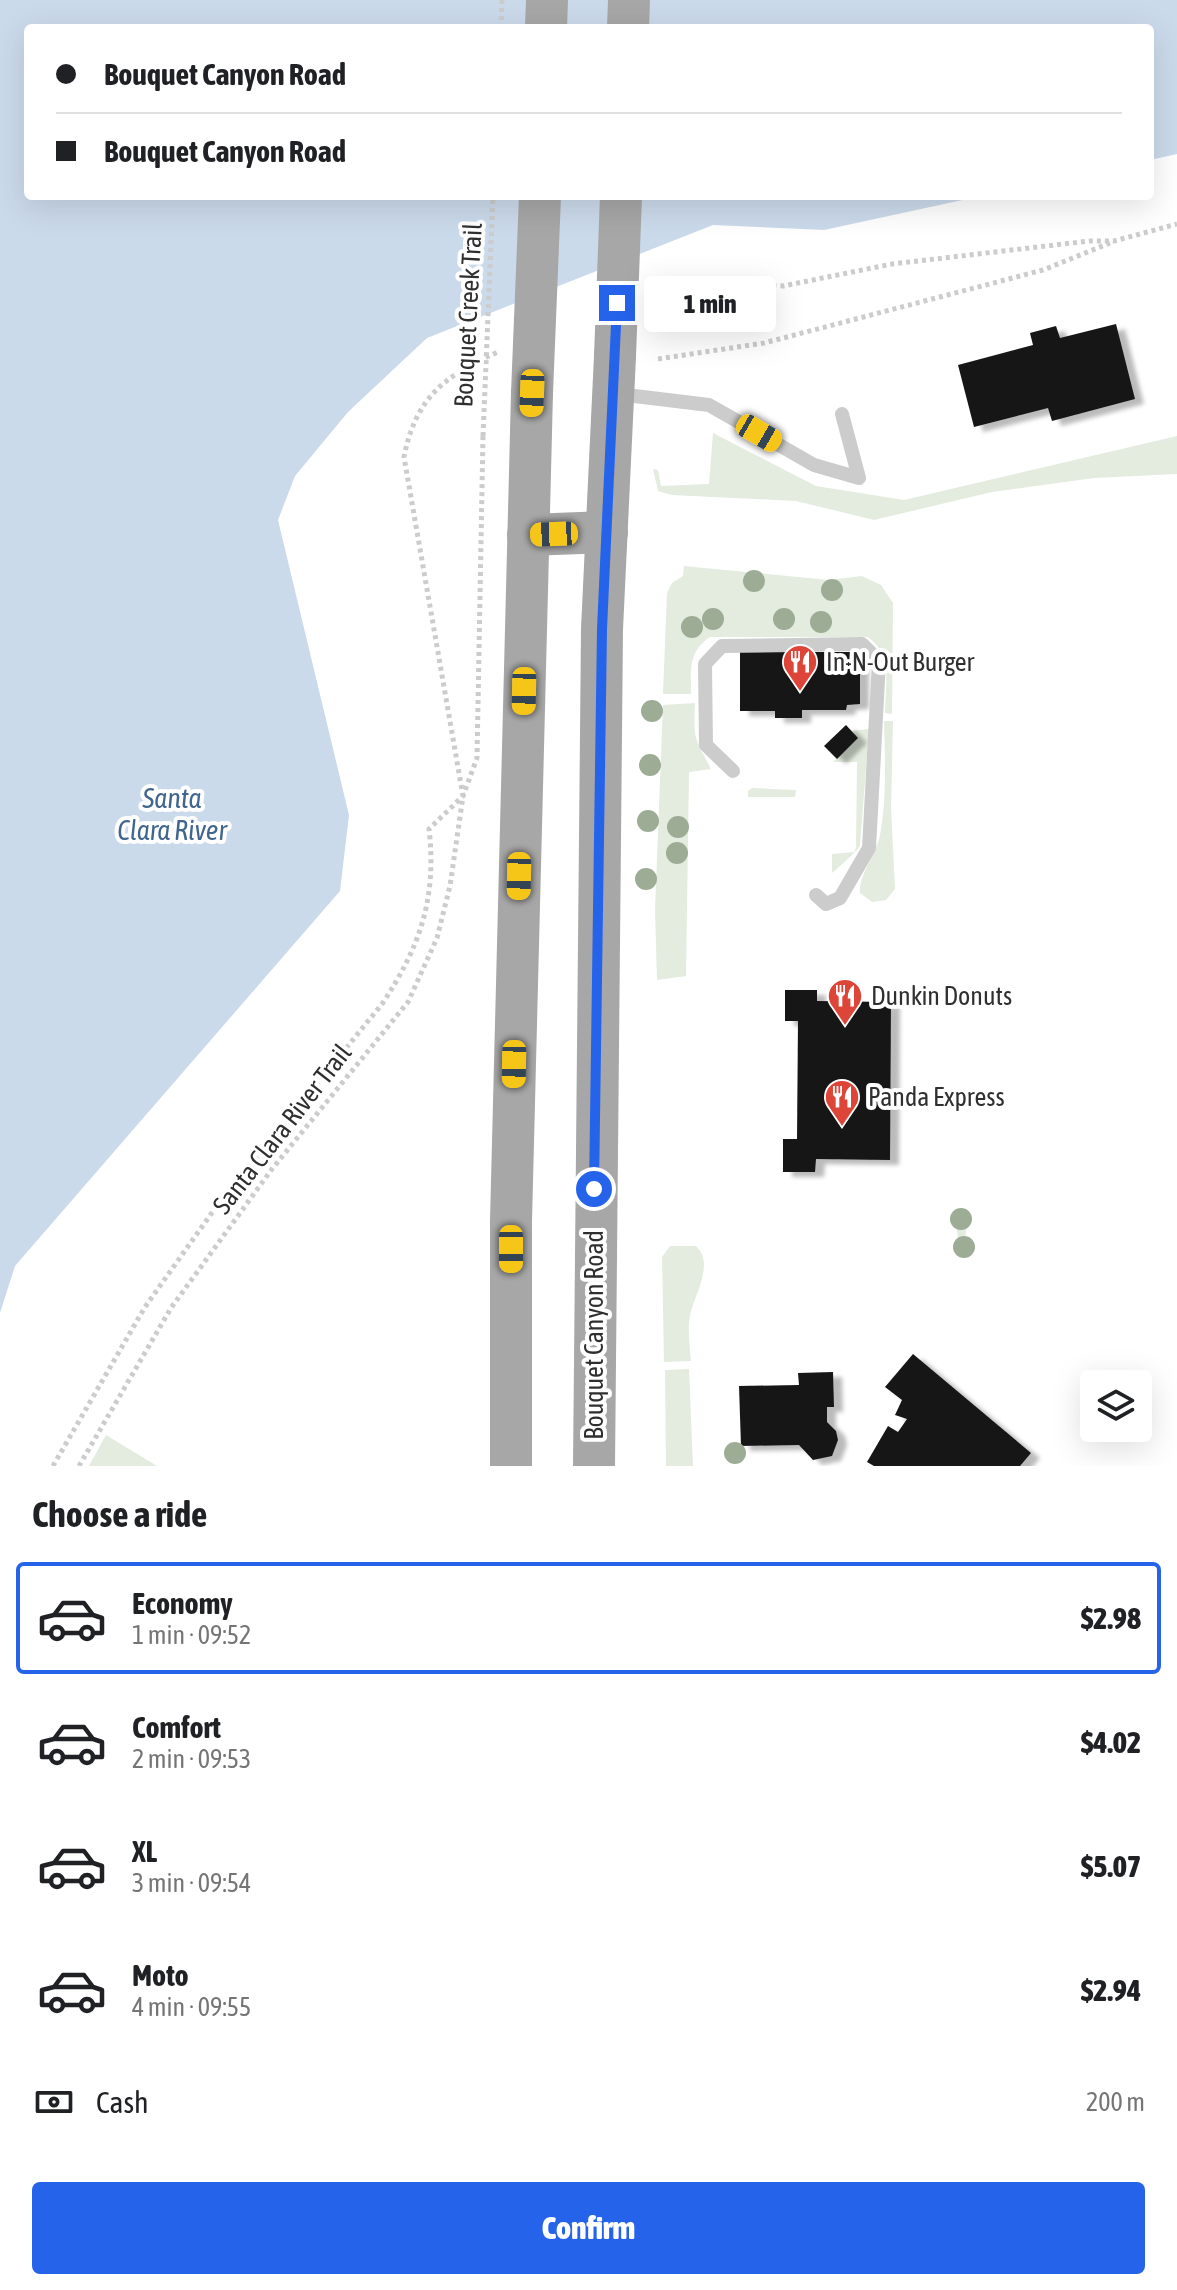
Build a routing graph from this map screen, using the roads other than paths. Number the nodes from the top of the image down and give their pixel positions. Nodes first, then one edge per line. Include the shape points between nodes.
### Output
1 (547, 0) edge
2 (629, 0) edge
3 (546, 24) edge
4 (628, 24) edge
5 (540, 200) edge
6 (621, 200) edge
7 (614, 375) junction
8 (842, 414) dead end
9 (607, 532) junction
10 (528, 535) junction
11 (733, 771) dead end
12 (816, 895) dead end
13 (511, 1466) edge
14 (594, 1466) edge

1 - 3 main road
2 - 4 main road
5 - 10 main road, bridge
6 - 7 main road, Bouquet Canyon Road, bridge
7 - 8 lane via 709,405 814,465 859,478
7 - 9 main road, Bouquet Canyon Road
9 - 10 main road
9 - 14 main road, Bouquet Canyon Road via 596,1028
10 - 13 main road via 511,1221
11 - 12 lane via 706,745 705,664 722,646 862,644 879,661 869,848 840,898 826,904

